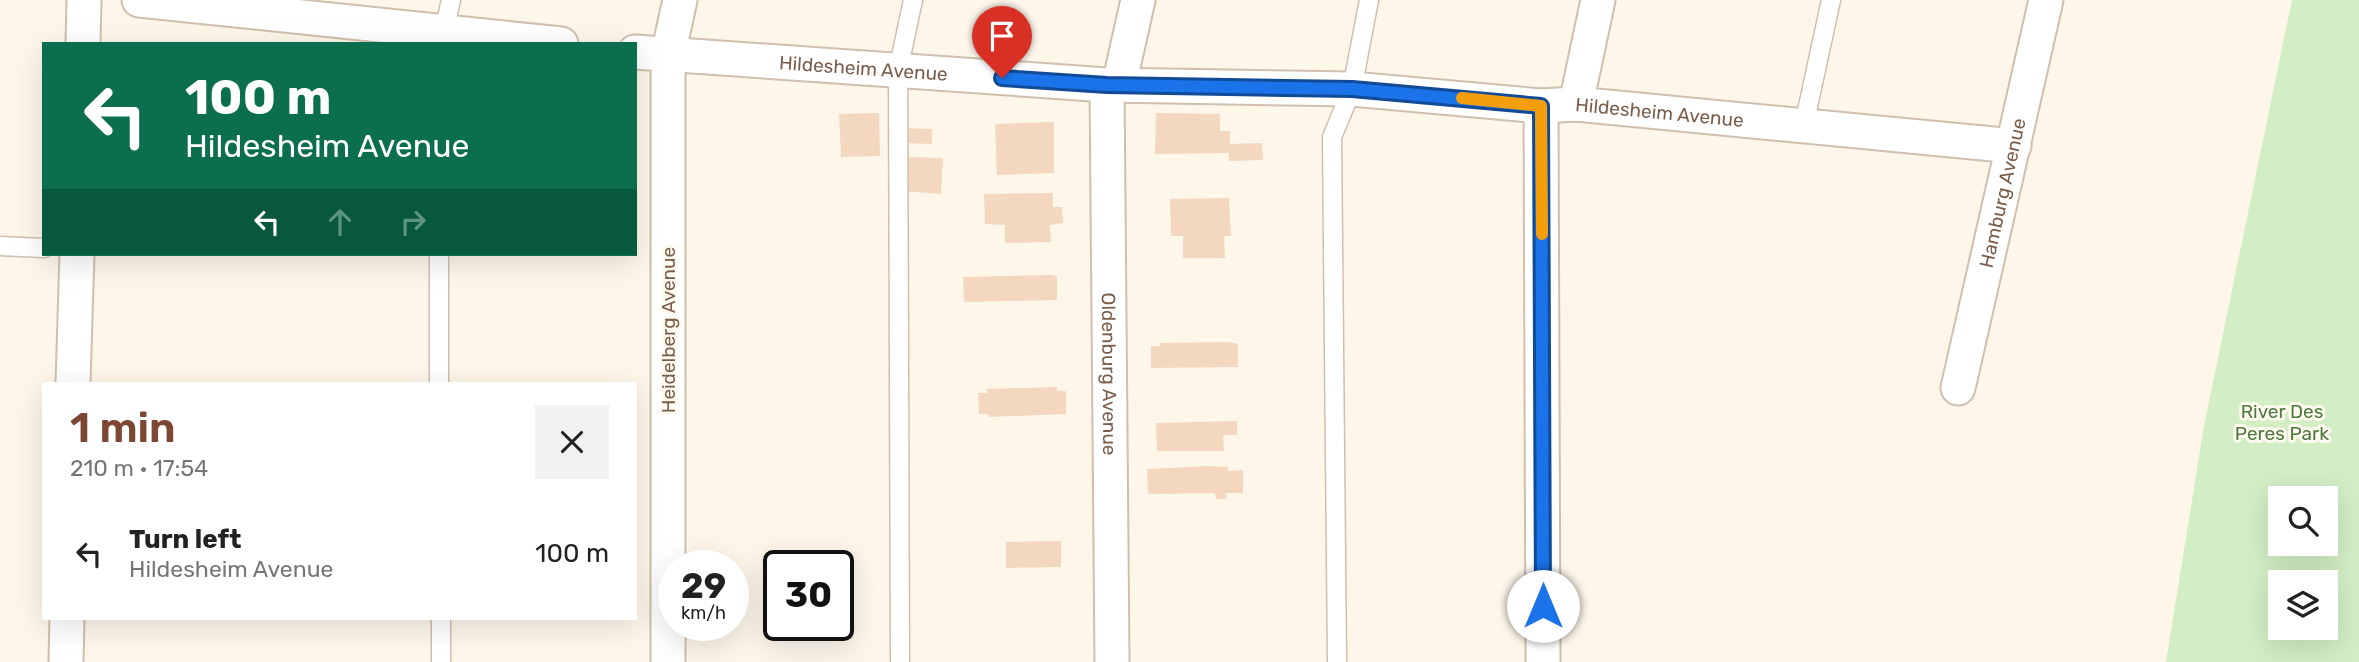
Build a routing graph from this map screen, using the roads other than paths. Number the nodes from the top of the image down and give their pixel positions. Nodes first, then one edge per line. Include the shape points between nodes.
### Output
1 (84, 0) edge
2 (139, 0) edge
3 (680, 0) edge
4 (913, 0) edge
5 (1138, 0) edge
6 (1369, 0) edge
7 (1598, 0) edge
8 (1831, 0) edge
9 (2046, 0) edge
10 (442, 27) edge
11 (83, 42) edge
12 (547, 42) edge
13 (637, 51) edge
14 (668, 55) junction
15 (898, 71) junction
16 (1113, 85) junction
17 (1352, 89) junction
18 (1576, 104) junction
19 (1541, 106) junction
20 (1804, 125) junction
21 (2014, 146) junction
22 (0, 246) edge
23 (42, 248) edge
24 (77, 256) edge
25 (439, 256) edge
26 (74, 382) edge
27 (439, 382) edge
28 (1958, 388) dead end
29 (67, 620) edge
30 (441, 620) edge
31 (66, 662) edge
32 (441, 662) edge
33 (668, 662) edge
34 (900, 662) edge
35 (1112, 662) edge
36 (1337, 662) edge
37 (1543, 662) edge

1 - 11 street
2 - 10 street
3 - 14 street, Heidelberg Avenue
4 - 15 lane
5 - 16 street, Oldenburg Avenue
6 - 17 lane
7 - 18 street
8 - 20 lane
9 - 21 street, Hamburg Avenue
10 - 12 street
13 - 14 street, Hildesheim Avenue
14 - 15 street, Hildesheim Avenue
14 - 33 street, Heidelberg Avenue
15 - 16 street, Hildesheim Avenue
15 - 34 lane
16 - 17 street, Hildesheim Avenue
16 - 35 street, Oldenburg Avenue
17 - 19 street, Hildesheim Avenue
17 - 36 lane via 1332,137
18 - 19 street, Hildesheim Avenue
18 - 20 street, Hildesheim Avenue
19 - 37 street
20 - 21 street, Hildesheim Avenue
21 - 28 street, Hamburg Avenue
22 - 23 lane
24 - 26 street
25 - 27 lane
29 - 31 street
30 - 32 lane

